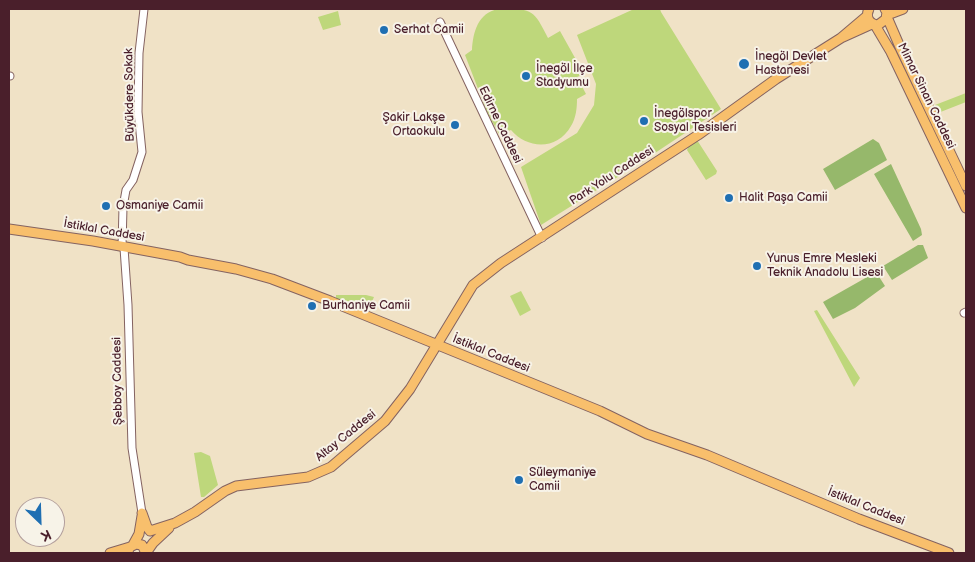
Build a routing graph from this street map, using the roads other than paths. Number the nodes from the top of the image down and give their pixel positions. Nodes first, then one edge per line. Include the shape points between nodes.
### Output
1 (144, 9) edge
2 (903, 9) edge
3 (886, 13) edge
4 (869, 16) edge
5 (440, 22) dead end
6 (966, 186) edge
7 (966, 208) edge
8 (9, 230) edge
9 (542, 238) junction
10 (123, 247) junction
11 (473, 285) joint
12 (436, 345) junction
13 (142, 513) junction
14 (174, 523) junction
15 (150, 531) junction
16 (139, 534) junction
17 (152, 543) junction
18 (130, 548) edge
19 (110, 553) edge
20 (146, 553) edge
21 (949, 553) edge

1 - 10 street, Büyükdere Sokak via 138,112 142,152 133,180 126,190
2 - 3 main road, Park Yolu Caddesi
3 - 4 main road, Park Yolu Caddesi via 884,22
3 - 6 main road, Mimar Sinan Caddesi
4 - 7 main road, Mimar Sinan Caddesi via 891,52
4 - 9 main road, Park Yolu Caddesi
5 - 9 street, Edirne Caddesi
8 - 10 main road, İstiklal Caddesi
9 - 11 main road, Park Yolu Caddesi
10 - 12 main road, İstiklal Caddesi via 272,279
10 - 13 street, Şebboy Caddesi via 132,448
11 - 12 main road, Altay Caddesi
12 - 14 main road, Altay Caddesi via 386,421 331,467 302,478 236,486
12 - 21 main road, İstiklal Caddesi via 600,411 647,434
13 - 15 main road
13 - 16 main road
14 - 15 main road
14 - 17 main road
15 - 16 main road
15 - 17 main road
16 - 18 main road
17 - 20 main road
18 - 19 main road
18 - 20 main road via 142,545

